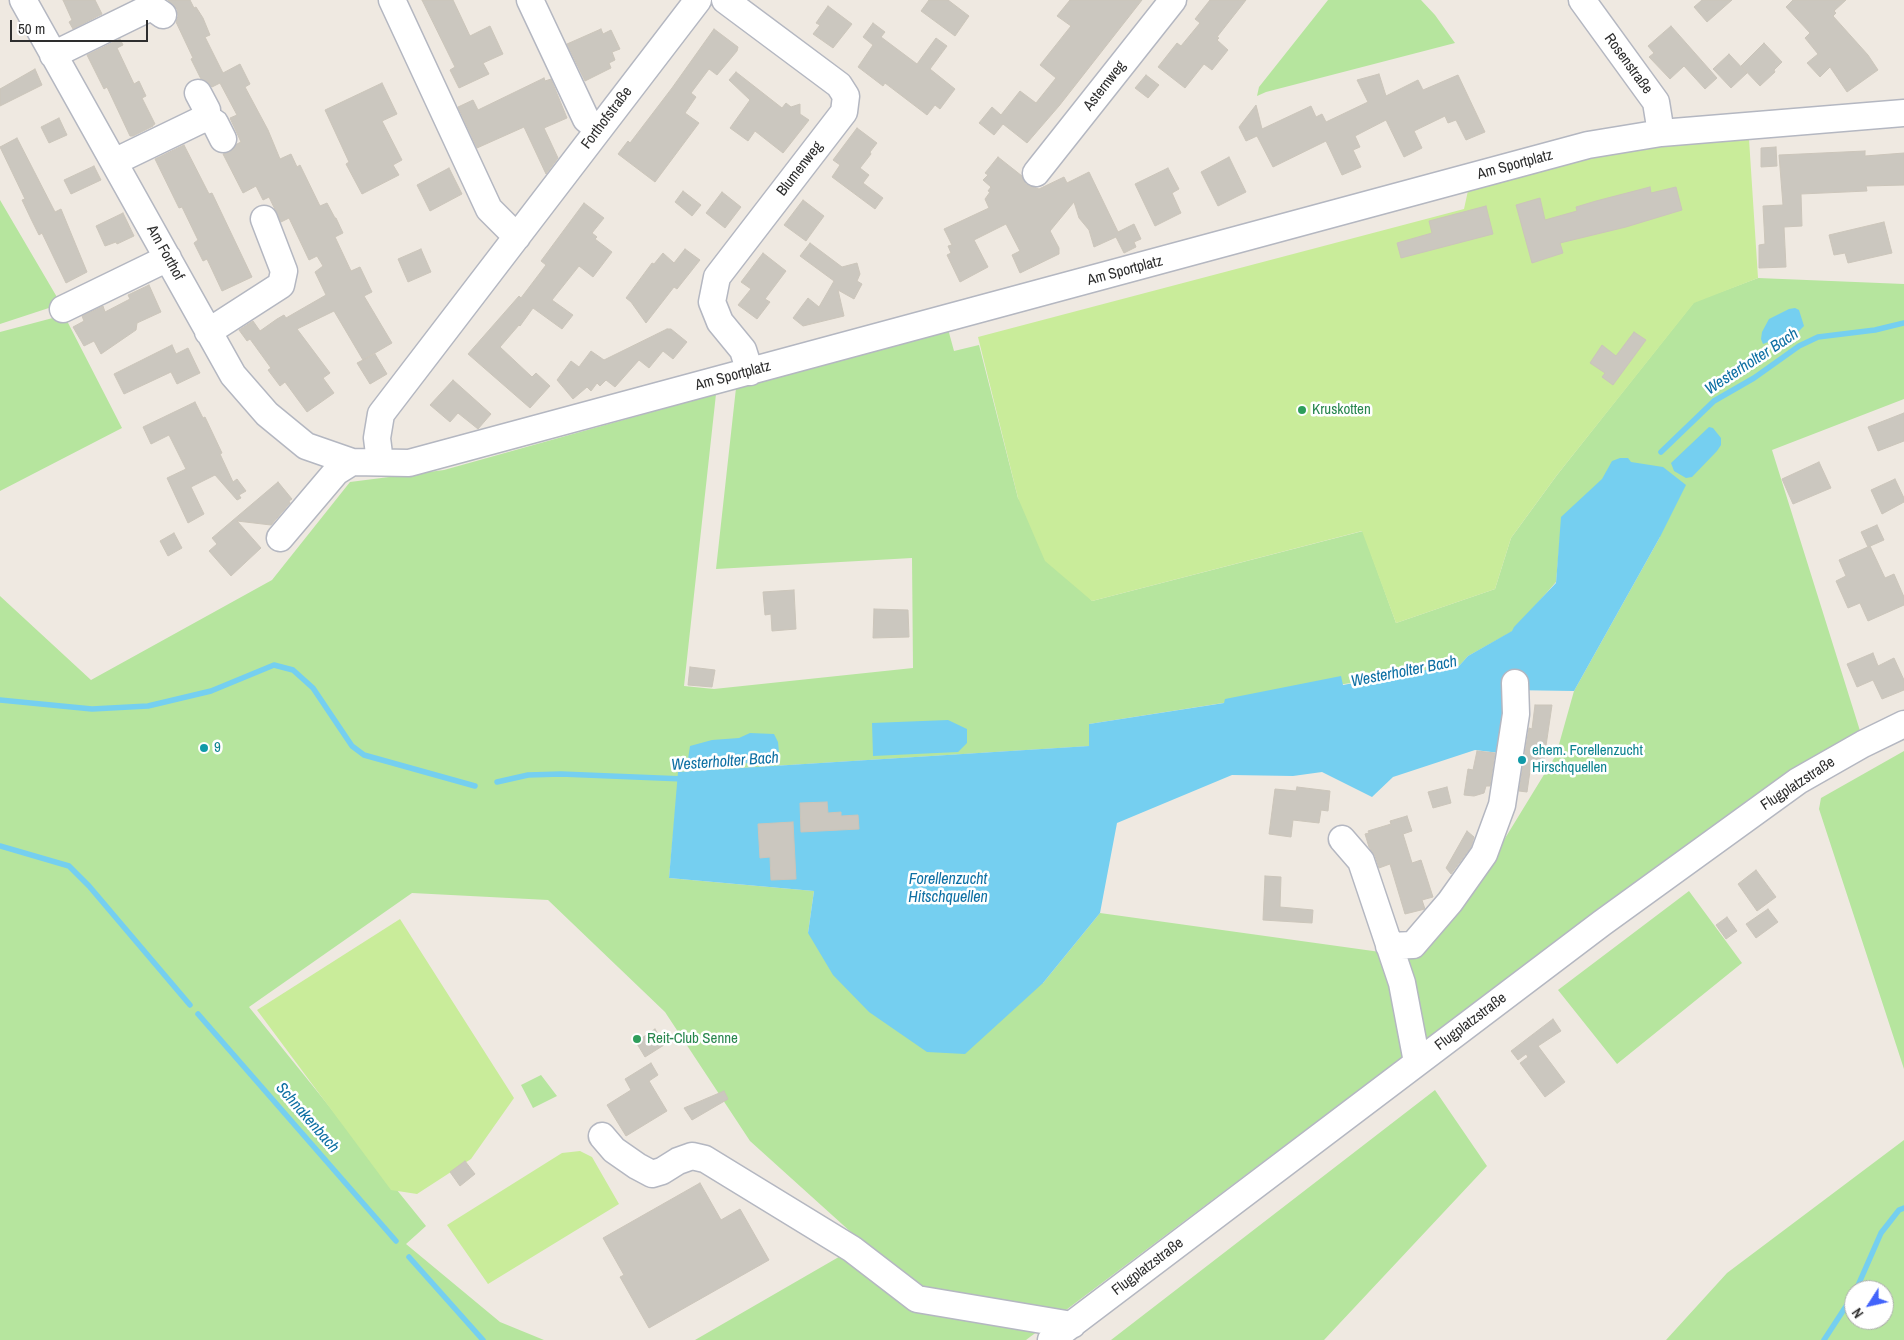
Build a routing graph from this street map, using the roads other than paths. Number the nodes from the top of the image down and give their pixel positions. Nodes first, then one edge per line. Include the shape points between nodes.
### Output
1 (23, 0) edge
2 (392, 0) edge
3 (530, 0) edge
4 (698, 0) edge
5 (726, 0) edge
6 (1173, 0) edge
7 (1582, 0) edge
8 (163, 15) dead end
9 (53, 55) junction
10 (198, 92) dead end
11 (1904, 113) edge
12 (205, 118) junction
13 (598, 129) junction
14 (1661, 133) junction
15 (223, 139) dead end
16 (114, 162) junction
17 (1036, 173) dead end
18 (264, 219) dead end
19 (517, 237) junction
20 (168, 258) junction
21 (63, 309) dead end
22 (208, 332) junction
23 (750, 372) junction
24 (352, 462) junction
25 (380, 462) junction
26 (280, 538) dead end
27 (1515, 683) dead end
28 (1904, 724) edge
29 (1342, 838) dead end
30 (1389, 946) junction
31 (1418, 1062) junction
32 (602, 1136) dead end
33 (1072, 1324) junction
34 (1051, 1340) edge

1 - 9 street, Am Forthof
2 - 19 street via 489,209
3 - 13 street via 586,119
4 - 13 street, Forthofstraße
5 - 23 street, Blumenweg via 839,85 846,96 844,112 717,277 712,302 720,322 743,350
6 - 17 street, Asternweg
7 - 14 street, Rosenstraße via 1656,102
8 - 9 street via 153,8 147,9
9 - 16 street, Am Forthof
10 - 12 street via 208,110
11 - 14 street, Am Sportplatz
12 - 15 street via 215,123
12 - 16 street
13 - 19 street, Forthofstraße
14 - 23 street, Am Sportplatz via 1588,145
16 - 20 street, Am Forthof
18 - 22 street via 284,271 281,285
19 - 25 street, Forthofstraße via 381,414 377,438
20 - 21 street
20 - 22 street, Am Forthof
22 - 24 street, Am Forthof via 233,375 267,414 306,446
23 - 25 street, Am Sportplatz via 409,463
24 - 25 street, Am Sportplatz
24 - 26 street via 336,472
27 - 30 street via 1516,714 1502,805 1484,854 1450,902 1413,944
28 - 31 street, Flugplatzstraße via 1798,781
29 - 30 street via 1361,862
30 - 31 street via 1402,983
31 - 33 street, Flugplatzstraße
32 - 33 street via 614,1150 652,1174 692,1156 705,1159 852,1250 917,1298
33 - 34 street, Flugplatzstraße

